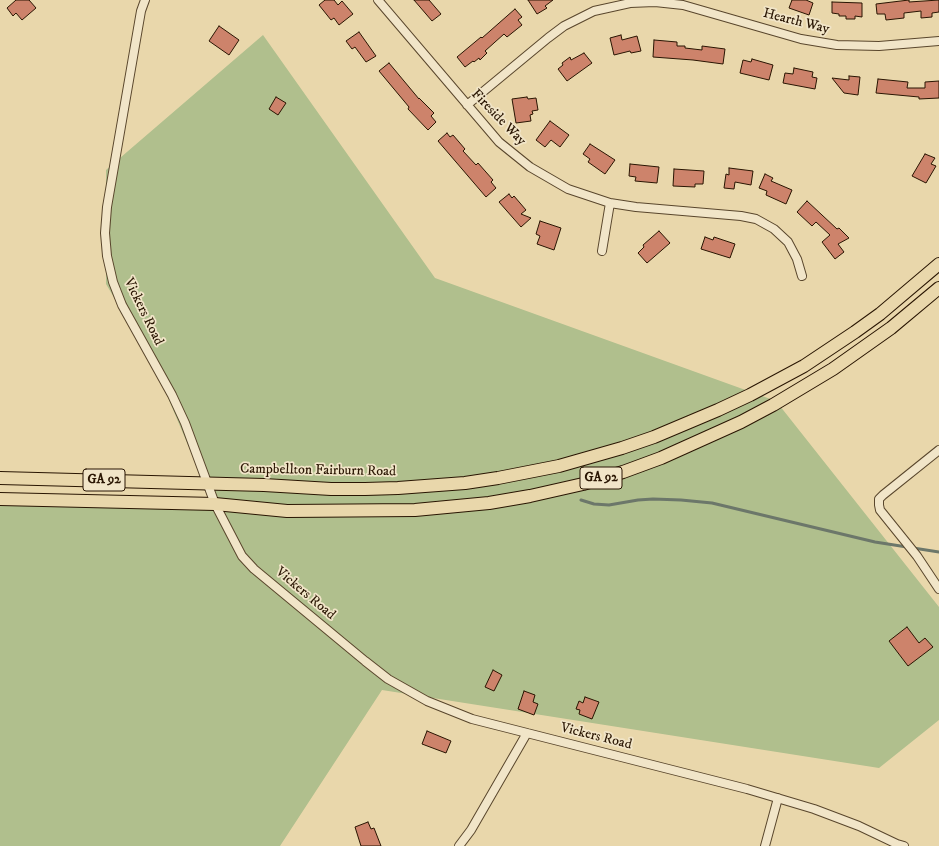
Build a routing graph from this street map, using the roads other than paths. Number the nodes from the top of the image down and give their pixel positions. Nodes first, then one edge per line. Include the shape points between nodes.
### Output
1 (145, 0) edge
2 (378, 0) edge
3 (939, 42) edge
4 (467, 105) junction
5 (610, 203) junction
6 (602, 251) dead end
7 (939, 264) edge
8 (802, 276) dead end
9 (939, 288) edge
10 (939, 450) edge
11 (0, 478) edge
12 (208, 483) junction
13 (0, 499) edge
14 (215, 504) junction
15 (939, 589) edge
16 (527, 733) junction
17 (778, 798) junction
18 (459, 846) edge
19 (765, 846) edge
20 (904, 846) edge

1 - 12 street, Vickers Road via 141,10 107,207 107,256 122,305 172,395
2 - 4 street, Fireside Way
3 - 4 street, Hearth Way via 879,46 837,45 801,39 683,5 630,3 594,11 564,26
4 - 5 street, Fireside Way via 499,142 530,167 568,189
5 - 6 street
5 - 8 street, Fireside Way via 756,219 774,229 788,242
7 - 12 main road, Campbellton Fairburn Road / GA 92 via 880,314 804,366 718,410 622,448 529,472 432,486 331,489
9 - 14 main road, GA 92 via 863,349 773,405 661,458 583,484 490,503 416,510 287,511
10 - 15 street via 882,495 878,505
11 - 12 main road, Campbellton Fairburn Road / GA 92
12 - 14 street, Vickers Road
13 - 14 main road, GA 92
14 - 16 street, Vickers Road via 242,556 388,678 427,701 472,719
16 - 17 street, Vickers Road
16 - 18 street via 471,830
17 - 19 street
17 - 20 street, Vickers Road via 859,826

